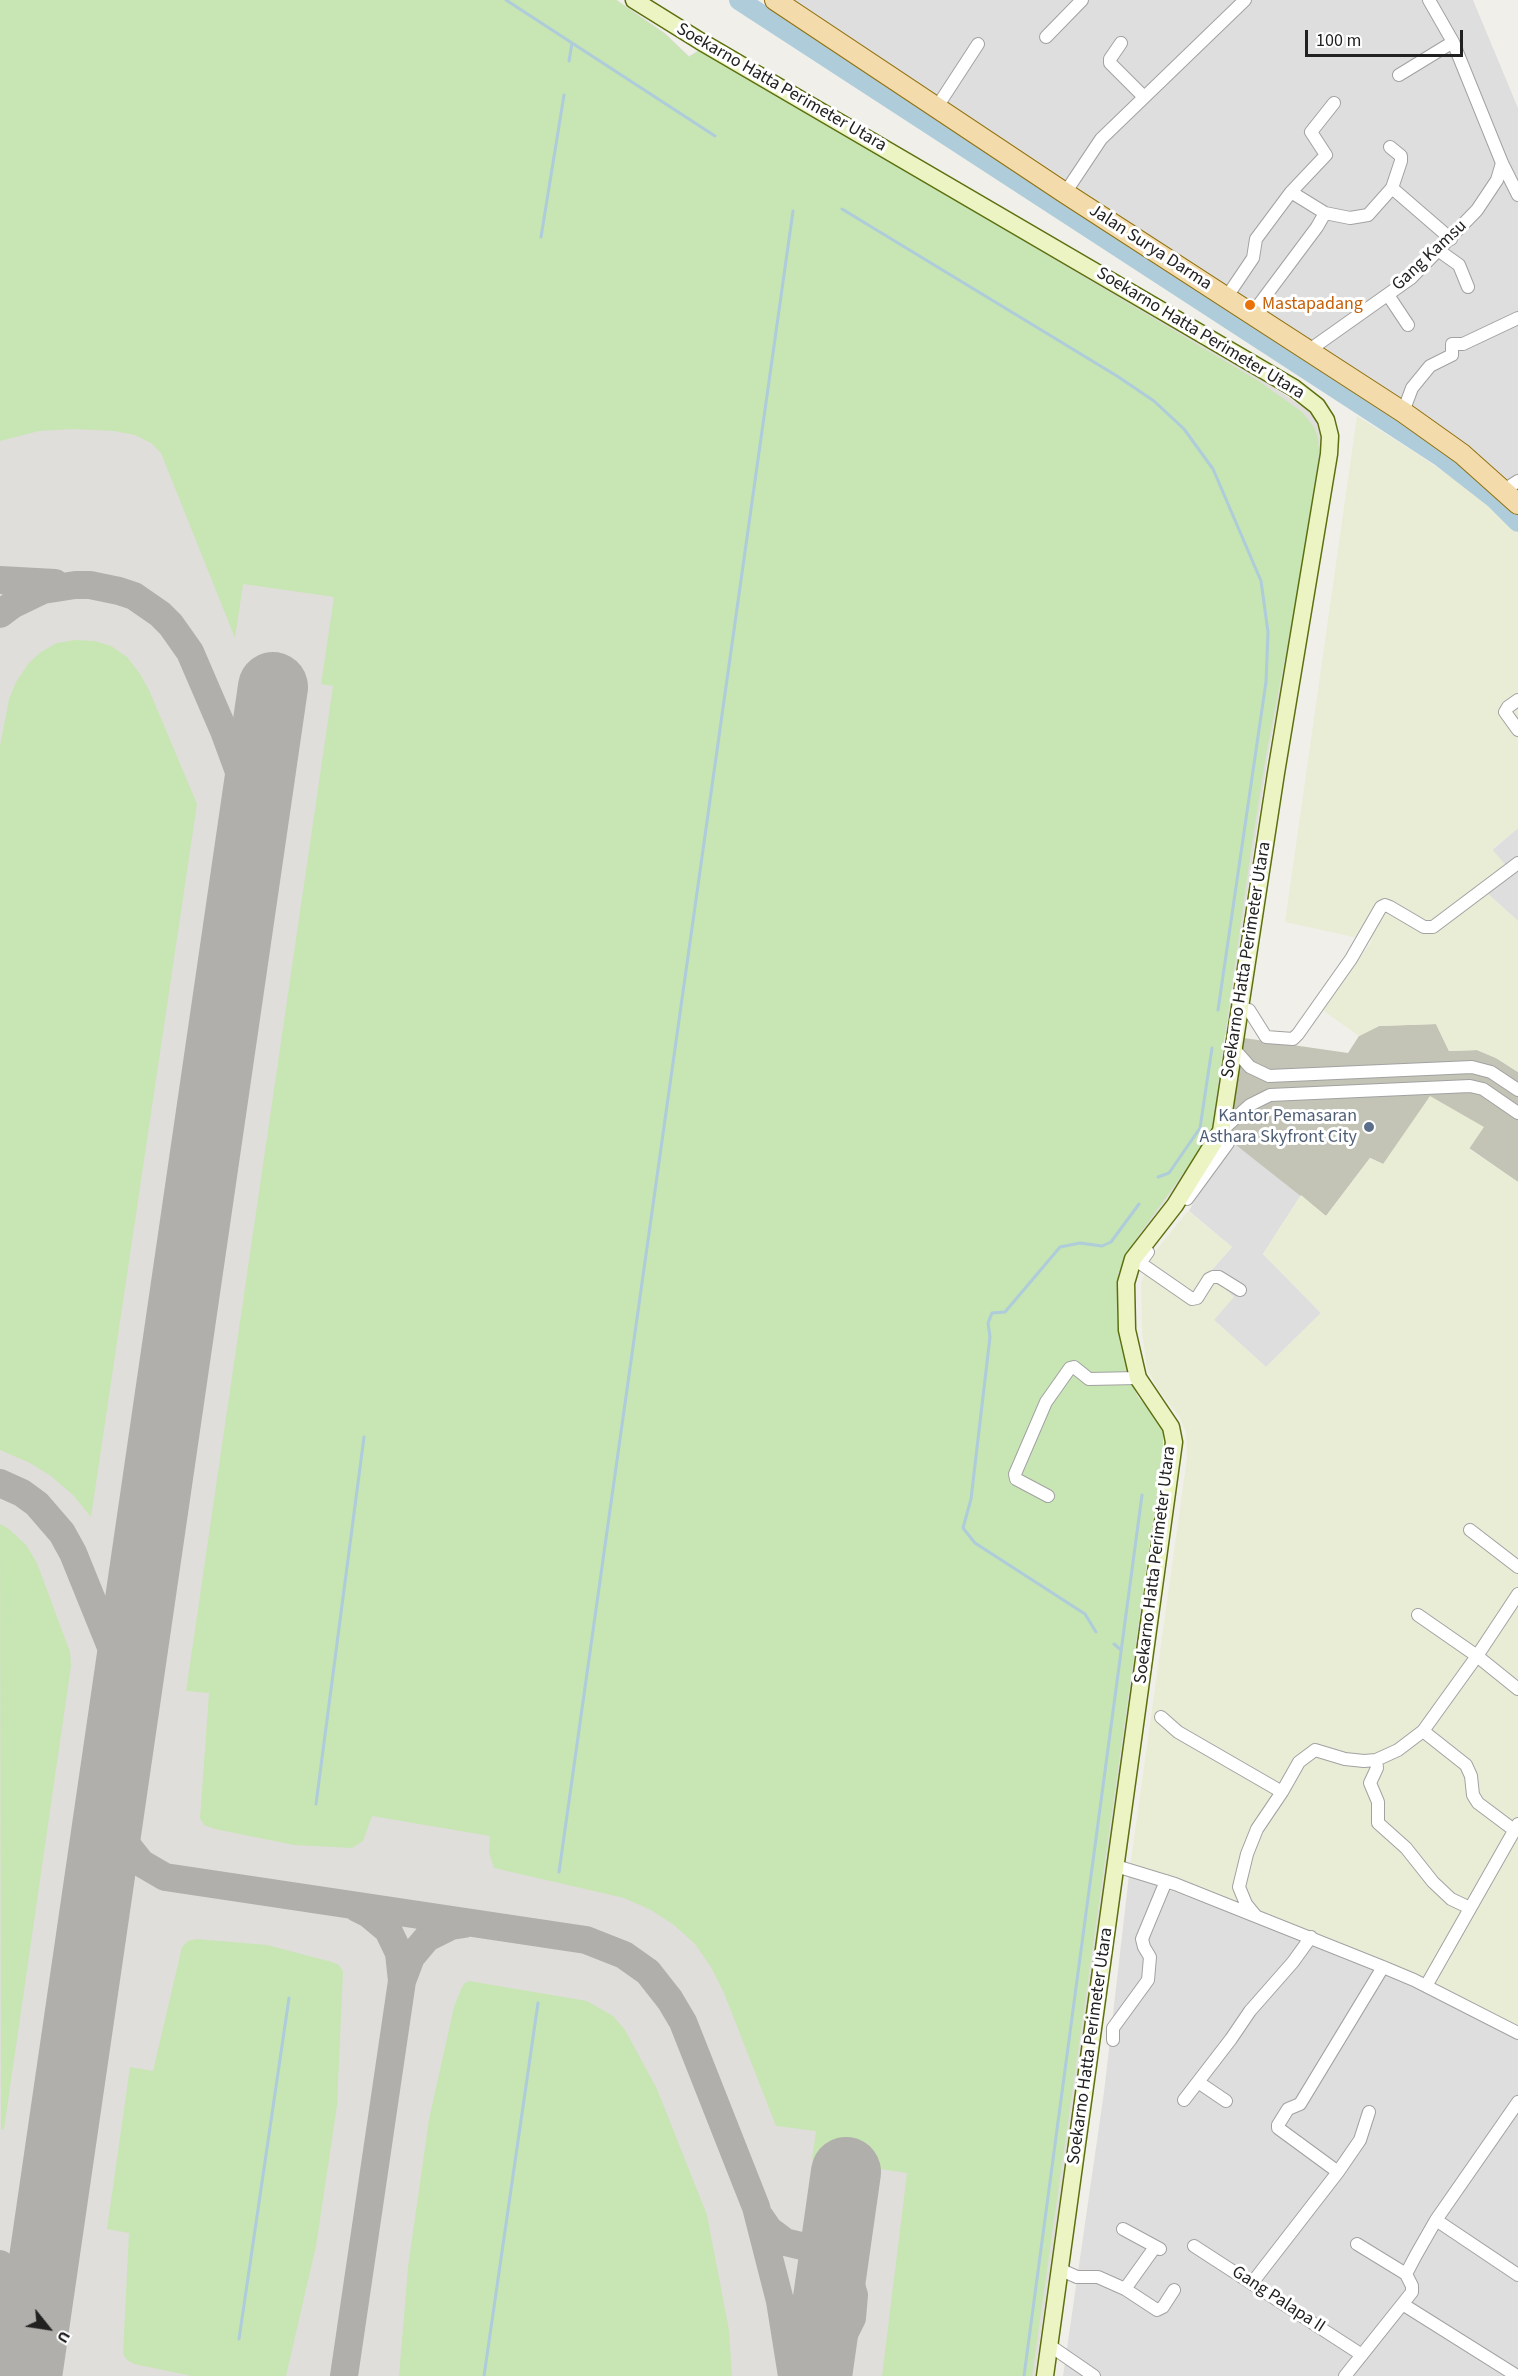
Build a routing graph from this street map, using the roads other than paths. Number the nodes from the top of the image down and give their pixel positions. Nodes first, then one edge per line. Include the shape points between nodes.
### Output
1 (634, 0) edge
2 (1082, 0) edge
3 (1245, 0) edge
4 (1429, 0) edge
5 (778, 1) edge
6 (1046, 37) dead end
7 (1453, 42) junction
8 (1121, 43) dead end
9 (978, 44) dead end
10 (1399, 75) dead end
11 (1144, 97) junction
12 (1334, 103) dead end
13 (937, 107) junction
14 (1390, 147) dead end
15 (1502, 163) junction
16 (1392, 188) junction
17 (1291, 192) junction
18 (1065, 193) junction
19 (1518, 195) edge
20 (1325, 213) junction
21 (1451, 239) junction
22 (1438, 250) junction
23 (1468, 287) dead end
24 (1388, 295) junction
25 (1227, 298) junction
26 (1252, 314) junction
27 (1518, 318) edge
28 (1408, 325) dead end
29 (1308, 351) junction
30 (1402, 412) junction
31 (1513, 491) edge
32 (1518, 700) edge
33 (1518, 730) edge
34 (1518, 863) edge
35 (1240, 1008) junction
36 (1234, 1049) junction
37 (1352, 1073) junction
38 (1518, 1090) edge
39 (1352, 1092) junction
40 (1518, 1113) edge
41 (1220, 1135) junction
42 (1137, 1261) junction
43 (1240, 1290) dead end
44 (1138, 1378) junction
45 (1048, 1496) dead end
46 (1470, 1530) dead end
47 (1518, 1567) edge
48 (1518, 1594) edge
49 (1418, 1615) dead end
50 (1477, 1656) junction
51 (1518, 1689) edge
52 (1161, 1716) dead end
53 (1423, 1731) junction
54 (1376, 1760) junction
55 (1282, 1792) junction
56 (1516, 1827) edge
57 (1116, 1866) junction
58 (1166, 1881) junction
59 (1470, 1908) junction
60 (1255, 1915) junction
61 (1311, 1938) junction
62 (1383, 1967) junction
63 (1426, 1986) junction
64 (1094, 2030) junction
65 (1518, 2032) edge
66 (1198, 2082) junction
67 (1184, 2100) dead end
68 (1226, 2101) dead end
69 (1518, 2102) edge
70 (1369, 2112) dead end
71 (1338, 2172) junction
72 (1437, 2220) junction
73 (1123, 2229) dead end
74 (1357, 2244) dead end
75 (1194, 2246) dead end
76 (1059, 2270) junction
77 (1516, 2270) edge
78 (1406, 2274) junction
79 (1252, 2283) junction
80 (1125, 2289) junction
81 (1174, 2290) dead end
82 (1404, 2305) junction
83 (1049, 2345) junction
84 (1362, 2355) junction
85 (1045, 2376) edge
86 (1094, 2376) edge
87 (1345, 2376) edge
88 (1517, 2376) edge

1 - 35 main road, Soekarno Hatta Perimeter Utara via 1294,388 1317,406 1326,420 1329,454
2 - 6 street
3 - 11 street
4 - 7 street
5 - 13 main road, Jalan Surya Darma
7 - 10 street
7 - 15 street
8 - 11 street via 1110,63
9 - 13 street
11 - 18 street via 1101,139
12 - 17 street via 1311,132 1326,155
13 - 18 main road, Jalan Surya Darma
14 - 16 street via 1401,156
15 - 19 street
15 - 21 street, Gang Kamsu via 1487,197
16 - 20 street via 1368,215 1350,218
16 - 21 street
17 - 20 street
17 - 25 street via 1256,239 1253,258
18 - 25 main road, Jalan Surya Darma
20 - 26 street
21 - 22 street, Gang Kamsu
22 - 23 street via 1459,265
22 - 24 street, Gang Kamsu
24 - 28 street
24 - 29 street, Gang Kamsu
25 - 26 main road, Jalan Surya Darma
26 - 29 main road, Jalan Surya Darma
27 - 30 street via 1463,344 1452,344 1452,355 1430,366 1412,388
29 - 30 main road, Jalan Surya Darma
30 - 31 main road, Jalan Surya Darma
32 - 33 street via 1504,712
34 - 35 street via 1433,927 1424,927 1390,907 1382,907 1351,959 1293,1039 1266,1037 1249,1010
35 - 36 main road, Soekarno Hatta Perimeter Utara
36 - 37 street via 1250,1066 1269,1077
36 - 41 main road, Soekarno Hatta Perimeter Utara
37 - 38 street via 1472,1067 1491,1072
37 - 39 street
39 - 40 street via 1470,1086 1483,1089
39 - 41 street via 1270,1095 1250,1105
41 - 42 main road, Soekarno Hatta Perimeter Utara
42 - 43 street via 1192,1299 1214,1277
42 - 44 main road, Soekarno Hatta Perimeter Utara via 1126,1283 1127,1330
44 - 45 street via 1089,1379 1070,1368 1046,1402 1015,1474 1016,1479
44 - 57 main road, Soekarno Hatta Perimeter Utara via 1171,1427 1174,1442
46 - 47 street
48 - 50 street
49 - 50 street
50 - 51 street
50 - 53 street
52 - 55 street via 1178,1732
53 - 54 street via 1398,1750
53 - 56 street via 1466,1765 1478,1803
54 - 55 street via 1345,1759 1315,1750 1299,1762
54 - 59 street via 1370,1783 1378,1802 1378,1823 1406,1848 1450,1899
55 - 60 street via 1257,1829 1239,1887
56 - 59 street
57 - 58 street
57 - 64 main road, Soekarno Hatta Perimeter Utara
58 - 60 street
58 - 64 street via 1142,1939 1150,1957 1148,1980 1113,2034
59 - 63 street
60 - 61 street
61 - 62 street
61 - 66 street
62 - 63 street
62 - 71 street via 1299,2104 1288,2109 1278,2125
63 - 65 street
64 - 76 main road, Soekarno Hatta Perimeter Utara
66 - 67 street
66 - 68 street
69 - 72 street
70 - 71 street via 1360,2140
71 - 79 street
72 - 77 street
72 - 78 street
73 - 80 street via 1158,2248
74 - 78 street
75 - 79 street, Gang Palapa II
76 - 80 street via 1077,2277 1094,2276
76 - 83 main road, Soekarno Hatta Perimeter Utara
78 - 82 street via 1412,2292
79 - 84 street, Gang Palapa II
80 - 81 street via 1157,2310
82 - 84 street
82 - 88 street
83 - 85 main road, Soekarno Hatta Perimeter Utara
83 - 86 street
84 - 87 street

